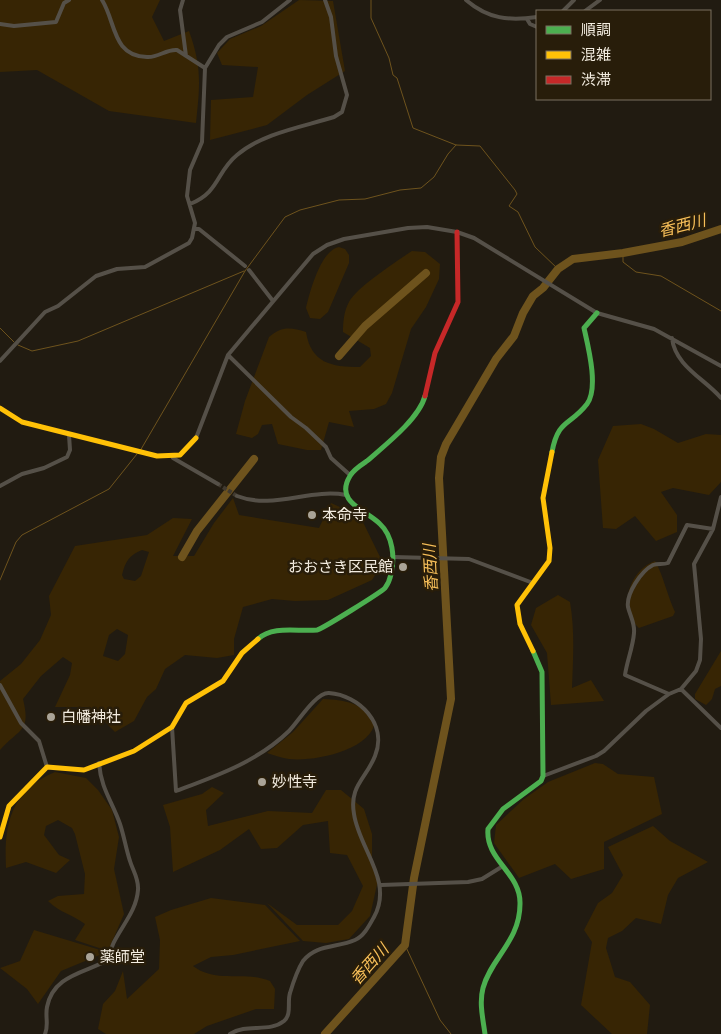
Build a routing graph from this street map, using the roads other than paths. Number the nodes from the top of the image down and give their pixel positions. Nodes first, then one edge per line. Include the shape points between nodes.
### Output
1 (69, 0) edge
2 (102, 0) edge
3 (182, 0) edge
4 (290, 0) edge
5 (325, 0) edge
6 (466, 0) edge
7 (574, 0) edge
8 (600, 0) edge
9 (564, 10) edge
10 (586, 10) edge
11 (536, 17) edge
12 (527, 18) junction
13 (0, 24) edge
14 (536, 27) edge
15 (186, 56) junction
16 (205, 68) junction
17 (190, 204) junction
18 (194, 229) junction
19 (457, 232) junction
20 (273, 301) junction
21 (597, 313) junction
22 (672, 338) junction
23 (228, 355) junction
24 (0, 361) edge
25 (721, 366) edge
26 (721, 398) edge
27 (0, 408) edge
28 (69, 434) junction
29 (196, 438) joint
30 (173, 458) junction
31 (350, 474) junction
32 (218, 484) tunnel mouth
33 (0, 486) edge
34 (346, 495) junction
35 (237, 496) tunnel mouth
36 (721, 497) edge
37 (713, 529) junction
38 (393, 557) junction
39 (533, 583) junction
40 (0, 685) edge
41 (681, 690) junction
42 (669, 694) junction
43 (172, 727) junction
44 (721, 728) edge
45 (98, 763) junction
46 (47, 767) junction
47 (544, 776) junction
48 (0, 837) edge
49 (503, 866) junction
50 (381, 885) junction
51 (45, 1034) edge
52 (230, 1034) edge
53 (485, 1034) edge

1 - 13 street via 64,3 56,22
2 - 15 street via 114,34 128,51 146,57 174,49
3 - 15 street via 180,10
4 - 16 street via 262,22 227,37
5 - 17 street via 347,94 342,112 260,141 244,150 206,196
6 - 12 street via 494,18
7 - 9 street
8 - 10 street
11 - 12 street
12 - 14 street
15 - 16 street
16 - 17 street via 202,142 190,167
17 - 18 street
18 - 20 street via 199,229 247,268
18 - 24 street via 189,243 157,262 145,267 108,271 88,281 58,306 45,312
19 - 20 street via 420,226 334,242 313,254
19 - 21 street via 474,238
19 - 31 street via 458,302 435,353 423,403 396,435
20 - 23 street
21 - 22 street via 654,329
21 - 39 street via 584,328 592,369 591,396 555,436 543,498 550,548 548,561
22 - 25 street
22 - 26 street via 688,368
23 - 29 street
23 - 31 street via 326,447 331,458
27 - 28 street via 22,422
28 - 30 street
28 - 33 street via 67,457
29 - 30 street via 184,454
30 - 32 street
31 - 34 street
34 - 35 street via 306,495 270,501 246,500
34 - 38 street via 352,505 388,534
36 - 37 street
37 - 41 street via 694,564 700,660 696,671
37 - 42 street via 687,525 668,563 655,564 647,570 633,589 629,601 634,633 625,675
38 - 39 street via 468,558
38 - 43 street via 390,581 384,589 319,630 291,629 263,634 242,653 223,681 186,703
39 - 47 street via 519,600 517,611 542,672
40 - 46 street via 21,723 39,741
41 - 42 street
41 - 44 street
42 - 47 street via 646,710 596,756
43 - 45 street via 134,751
43 - 50 street via 176,791 253,758 289,731 319,696 328,693 362,705 375,725 378,746 355,788 352,802
45 - 46 street via 84,770
45 - 51 street via 100,781 120,822 138,880 136,898 130,916 110,948 108,960 71,975 55,990 47,1007
46 - 48 street via 9,806
47 - 49 street via 496,816 491,824 488,843
49 - 50 street via 482,879
49 - 53 street via 518,884 520,910 512,940 483,988
50 - 52 street via 381,898 375,915 363,935 355,940 319,948 304,961 290,994 285,1020 275,1026 248,1027

